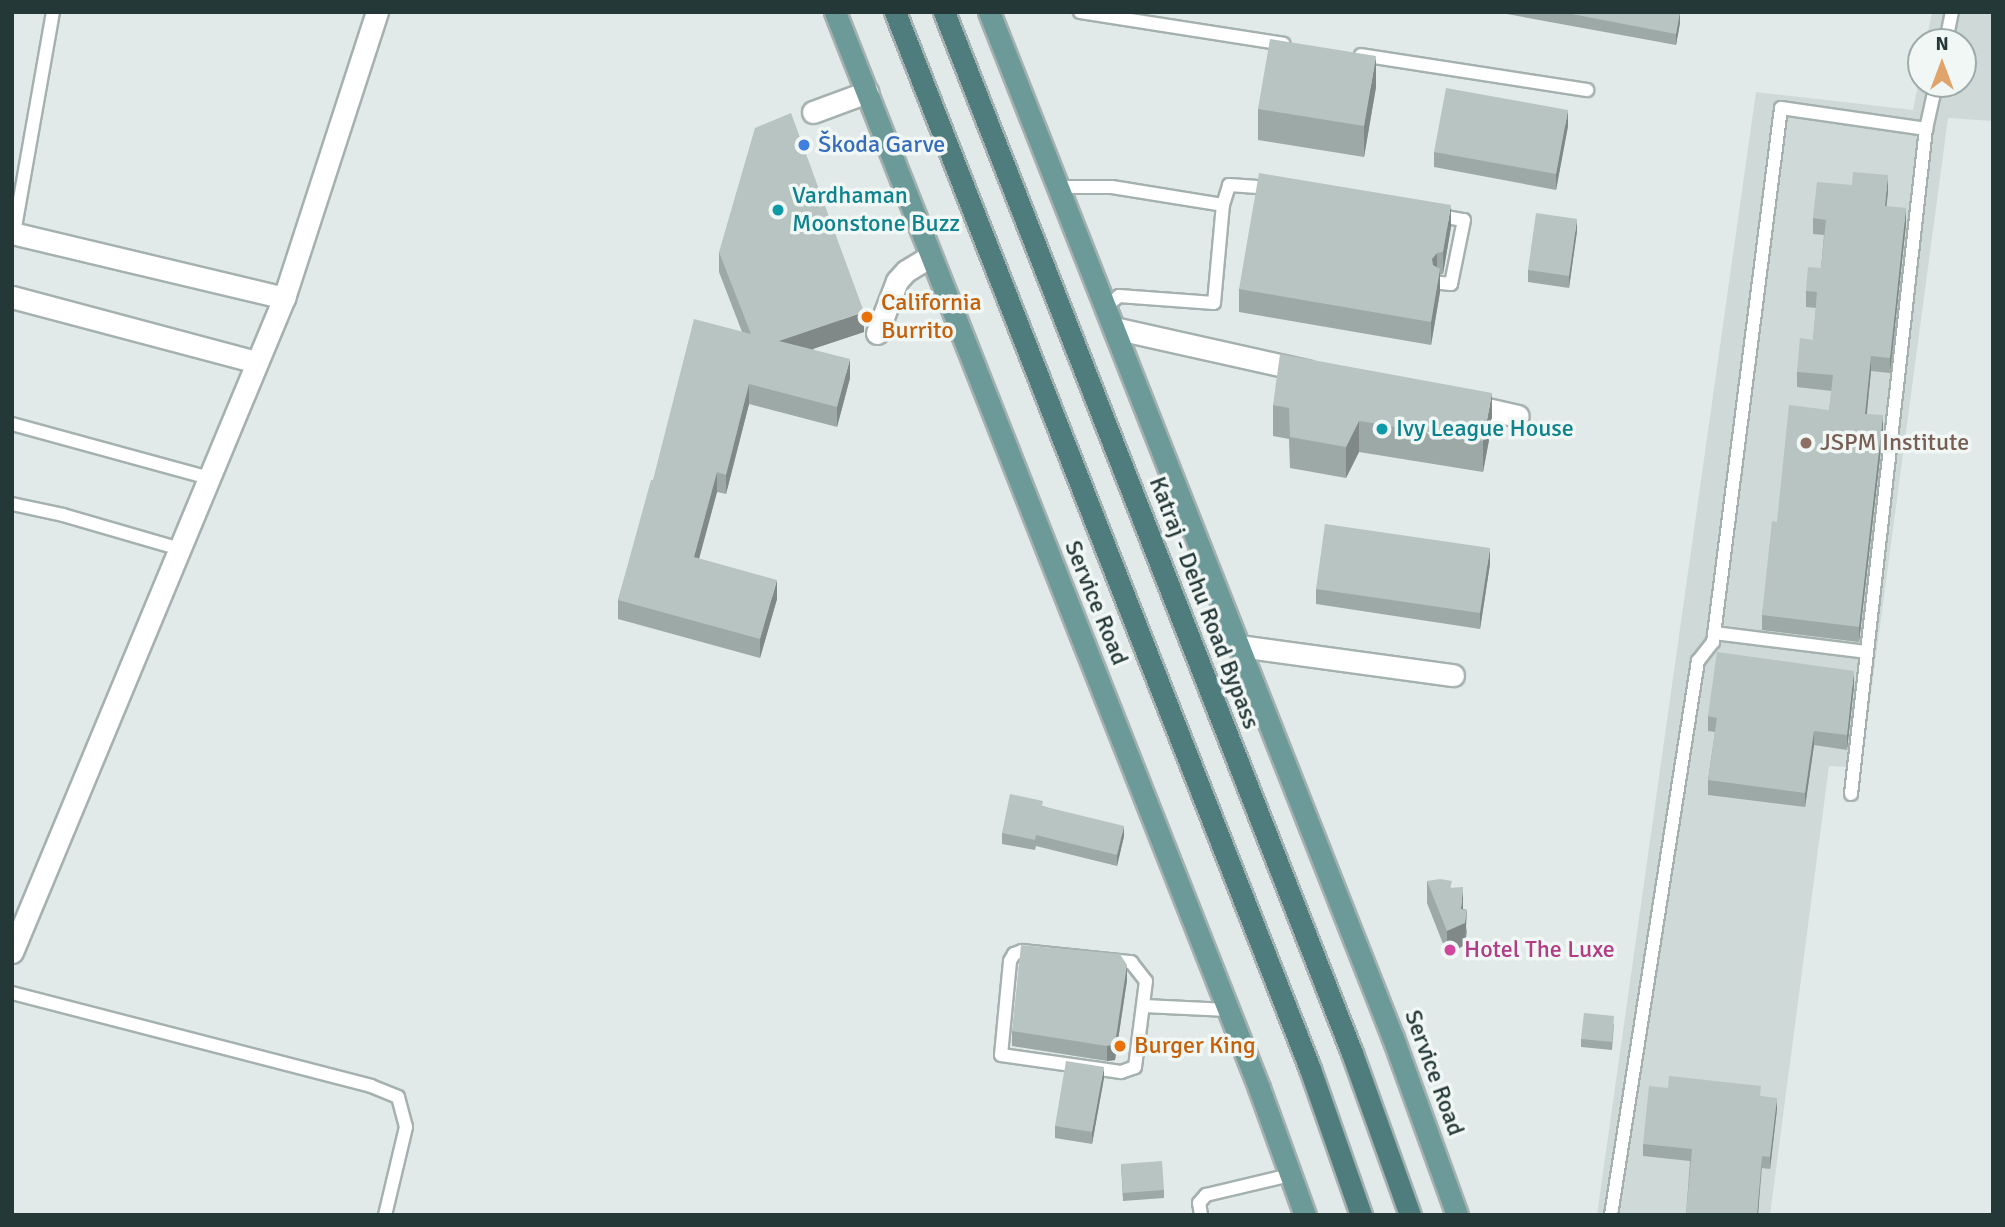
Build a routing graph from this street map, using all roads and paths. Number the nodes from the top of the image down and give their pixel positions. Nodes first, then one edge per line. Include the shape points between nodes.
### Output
1 (53, 12) edge
2 (377, 12) edge
3 (835, 12) edge
4 (895, 12) edge
5 (944, 12) edge
6 (989, 12) edge
7 (1080, 12) edge
8 (1299, 46) edge
9 (1340, 52) edge
10 (1587, 90) dead end
11 (867, 92) junction
12 (1933, 98) edge
13 (813, 112) dead end
14 (1926, 129) junction
15 (1059, 187) junction
16 (1290, 191) edge
17 (1223, 205) junction
18 (1424, 213) edge
19 (13, 233) edge
20 (931, 256) junction
21 (1441, 283) edge
22 (12, 297) edge
23 (284, 298) junction
24 (1105, 307) junction
25 (1114, 328) junction
26 (877, 333) dead end
27 (257, 362) junction
28 (1328, 375) edge
29 (1450, 401) edge
30 (1518, 416) dead end
31 (12, 424) edge
32 (210, 478) junction
33 (12, 505) edge
34 (180, 549) junction
35 (1714, 633) junction
36 (1240, 646) junction
37 (1867, 653) junction
38 (1453, 675) dead end
39 (1851, 794) dead end
40 (12, 952) edge
41 (12, 993) edge
42 (1144, 1006) junction
43 (1228, 1010) junction
44 (1290, 1175) junction
45 (385, 1215) edge
46 (1201, 1215) edge
47 (1305, 1215) edge
48 (1361, 1215) edge
49 (1410, 1215) edge
50 (1457, 1215) edge
51 (1611, 1215) edge

1 - 19 lane
2 - 23 street
3 - 11 main road, Service Road
4 - 48 highway via 1310,1069
5 - 49 highway, Katraj - Dehu Road Bypass via 1352,1053
6 - 15 main road, Service Road
7 - 8 lane
9 - 10 lane
11 - 13 street
11 - 20 main road, Service Road
12 - 14 lane
14 - 35 lane via 1781,108
14 - 37 lane
15 - 17 lane via 1111,187
15 - 24 main road, Service Road
16 - 17 lane via 1229,185
17 - 24 lane via 1214,303 1119,296
18 - 21 lane via 1464,220 1451,284
19 - 23 street
20 - 26 street via 897,281
20 - 43 main road, Service Road
22 - 27 street
23 - 27 street
24 - 25 main road, Service Road
25 - 28 street
25 - 36 main road, Service Road
27 - 32 street
29 - 30 street
31 - 32 lane
32 - 34 street
33 - 34 lane
34 - 40 street
35 - 37 lane
35 - 51 lane via 1713,642 1698,661
36 - 38 street
36 - 50 main road, Service Road via 1394,1038
37 - 39 lane
41 - 45 lane via 371,1086 398,1097 406,1127
42 - 42 lane via 1146,981 1131,962 1022,951 1010,961 999,1051 1001,1055 1129,1070 1135,1067
42 - 43 lane
43 - 44 main road, Service Road
44 - 46 lane via 1206,1195 1199,1203
44 - 47 main road, Service Road

